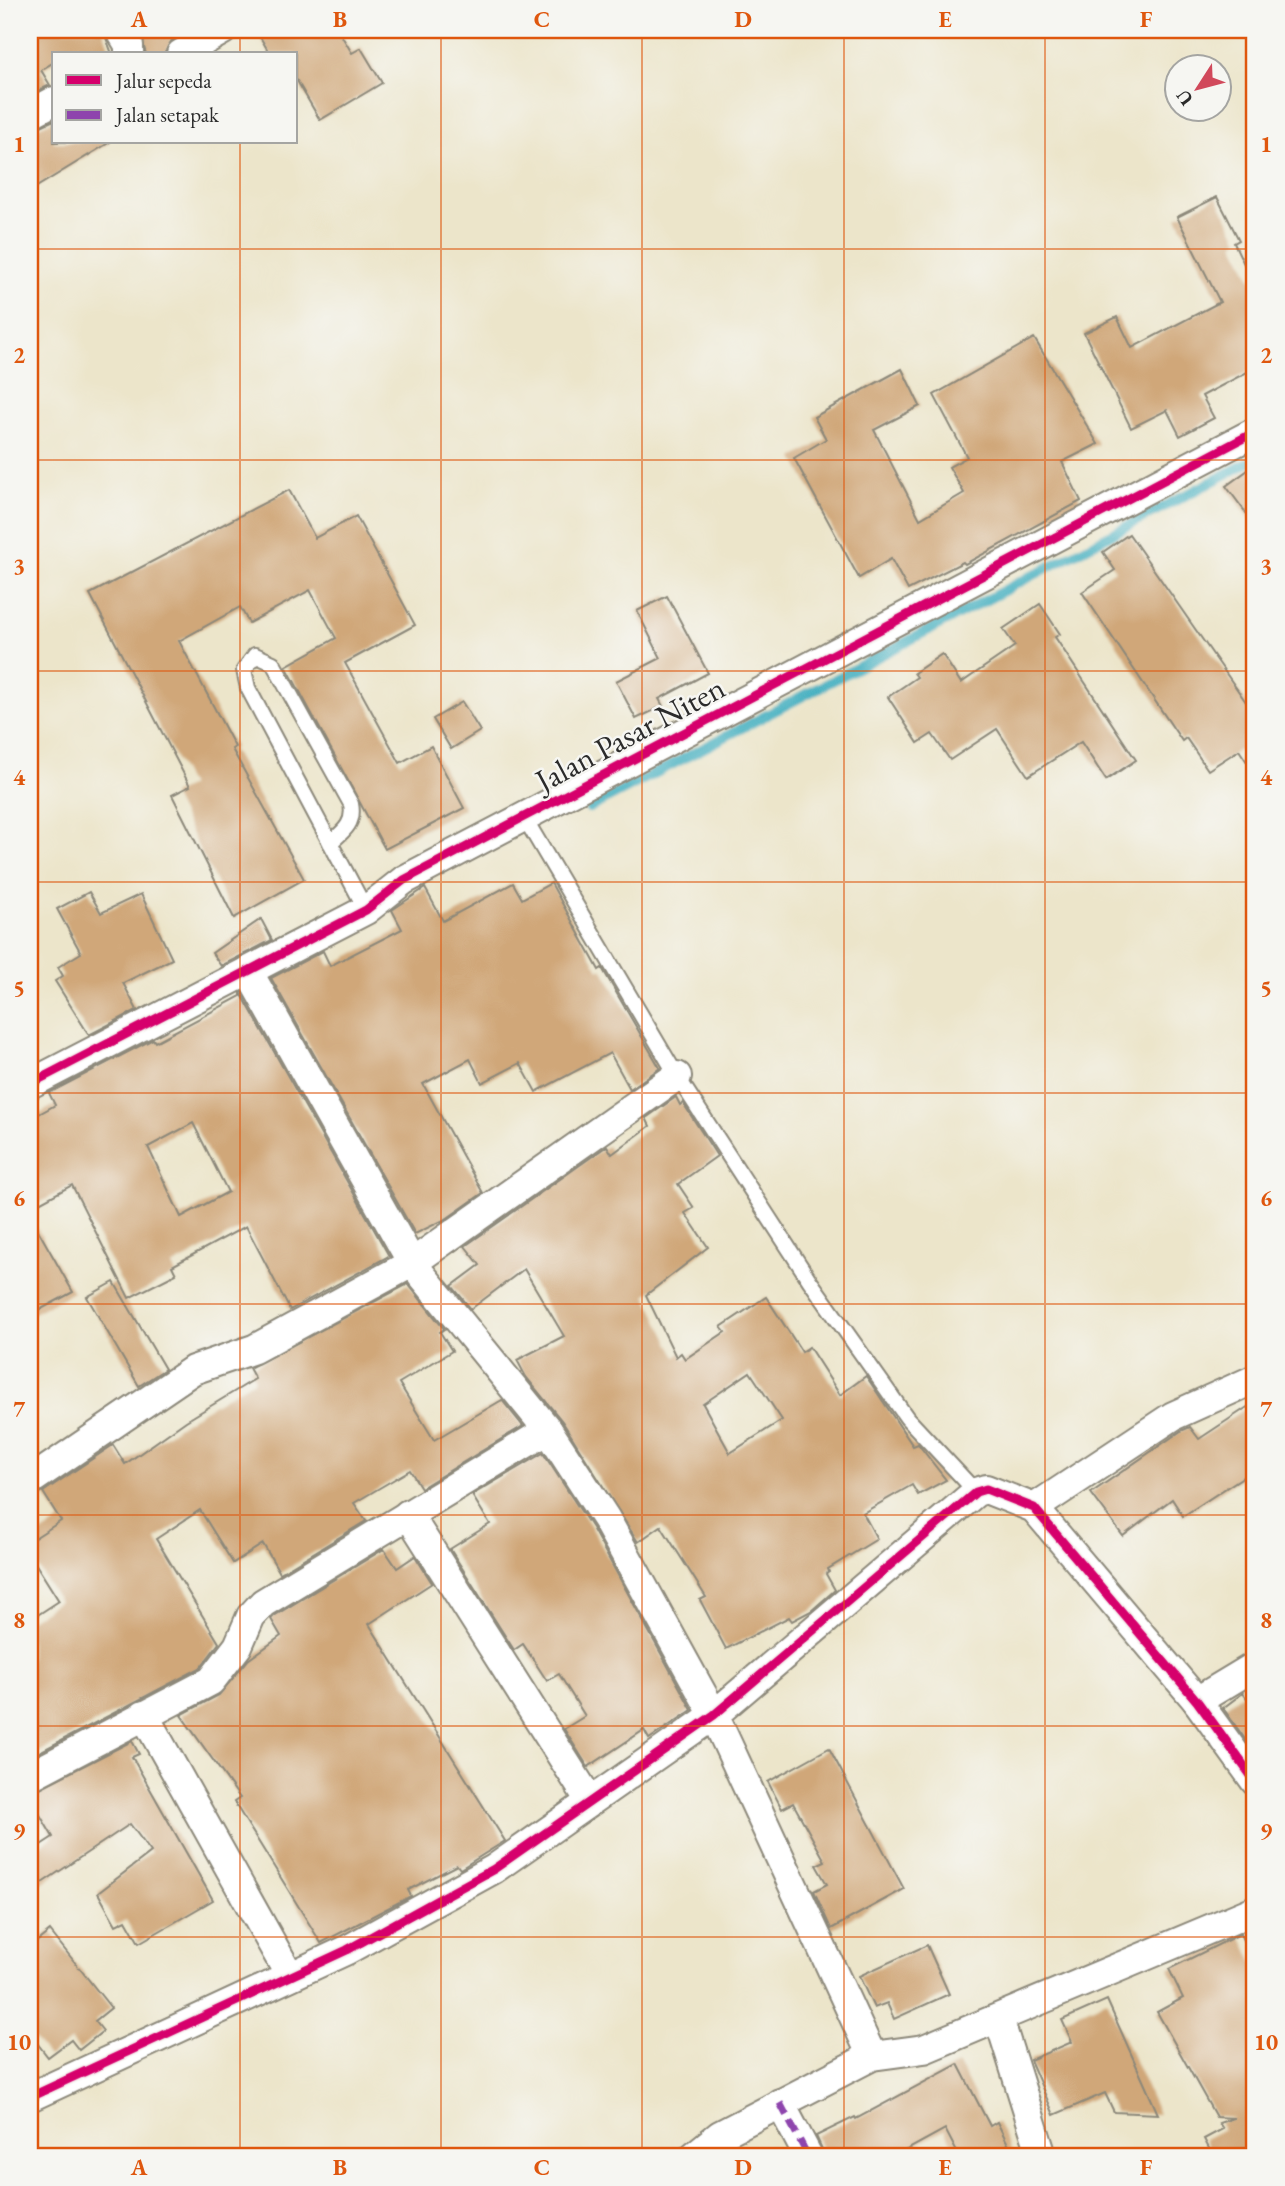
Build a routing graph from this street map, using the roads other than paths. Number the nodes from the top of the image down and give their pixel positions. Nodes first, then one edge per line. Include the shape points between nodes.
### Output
1 (120, 30) edge
2 (223, 30) edge
3 (129, 52) edge
4 (184, 52) edge
5 (52, 102) edge
6 (30, 114) edge
7 (1255, 432) edge
8 (524, 817) junction
9 (330, 843) junction
10 (366, 910) junction
11 (248, 971) junction
12 (677, 1076) junction
13 (30, 1084) edge
14 (412, 1263) junction
15 (1255, 1379) edge
16 (548, 1430) junction
17 (30, 1480) edge
18 (981, 1491) junction
19 (1025, 1505) junction
20 (408, 1514) junction
21 (1255, 1666) edge
22 (1197, 1701) junction
23 (145, 1715) junction
24 (713, 1715) junction
25 (30, 1776) edge
26 (1255, 1781) edge
27 (590, 1801) junction
28 (1255, 1910) edge
29 (290, 1976) junction
30 (1000, 2018) junction
31 (872, 2056) junction
32 (31, 2096) edge
33 (780, 2103) junction
34 (694, 2156) edge
35 (808, 2156) edge
36 (1042, 2156) edge

1 - 3 street
2 - 4 street
5 - 6 street
7 - 8 street, Jalan Pasar Niten
8 - 10 street, Jalan Pasar Niten via 404,880
8 - 12 lane
9 - 9 lane via 248,688 244,670 255,655 273,663 351,804 349,827
9 - 10 lane
10 - 11 street, Jalan Pasar Niten
11 - 13 street, Jalan Pasar Niten
11 - 14 street
12 - 14 street
12 - 18 lane via 810,1282 906,1418
14 - 16 street
14 - 17 street via 254,1349 193,1370
15 - 19 street via 1172,1416
16 - 20 street
16 - 24 street via 606,1519
18 - 19 street
18 - 24 street
19 - 22 street
20 - 23 street via 263,1602 211,1681
20 - 27 street
21 - 22 street
22 - 26 street
23 - 25 street
23 - 29 street
24 - 27 street
24 - 31 street
27 - 29 street via 494,1869
28 - 30 street
29 - 32 street
30 - 31 street via 923,2049
30 - 36 street
31 - 33 street
33 - 34 street via 720,2134
33 - 35 street

